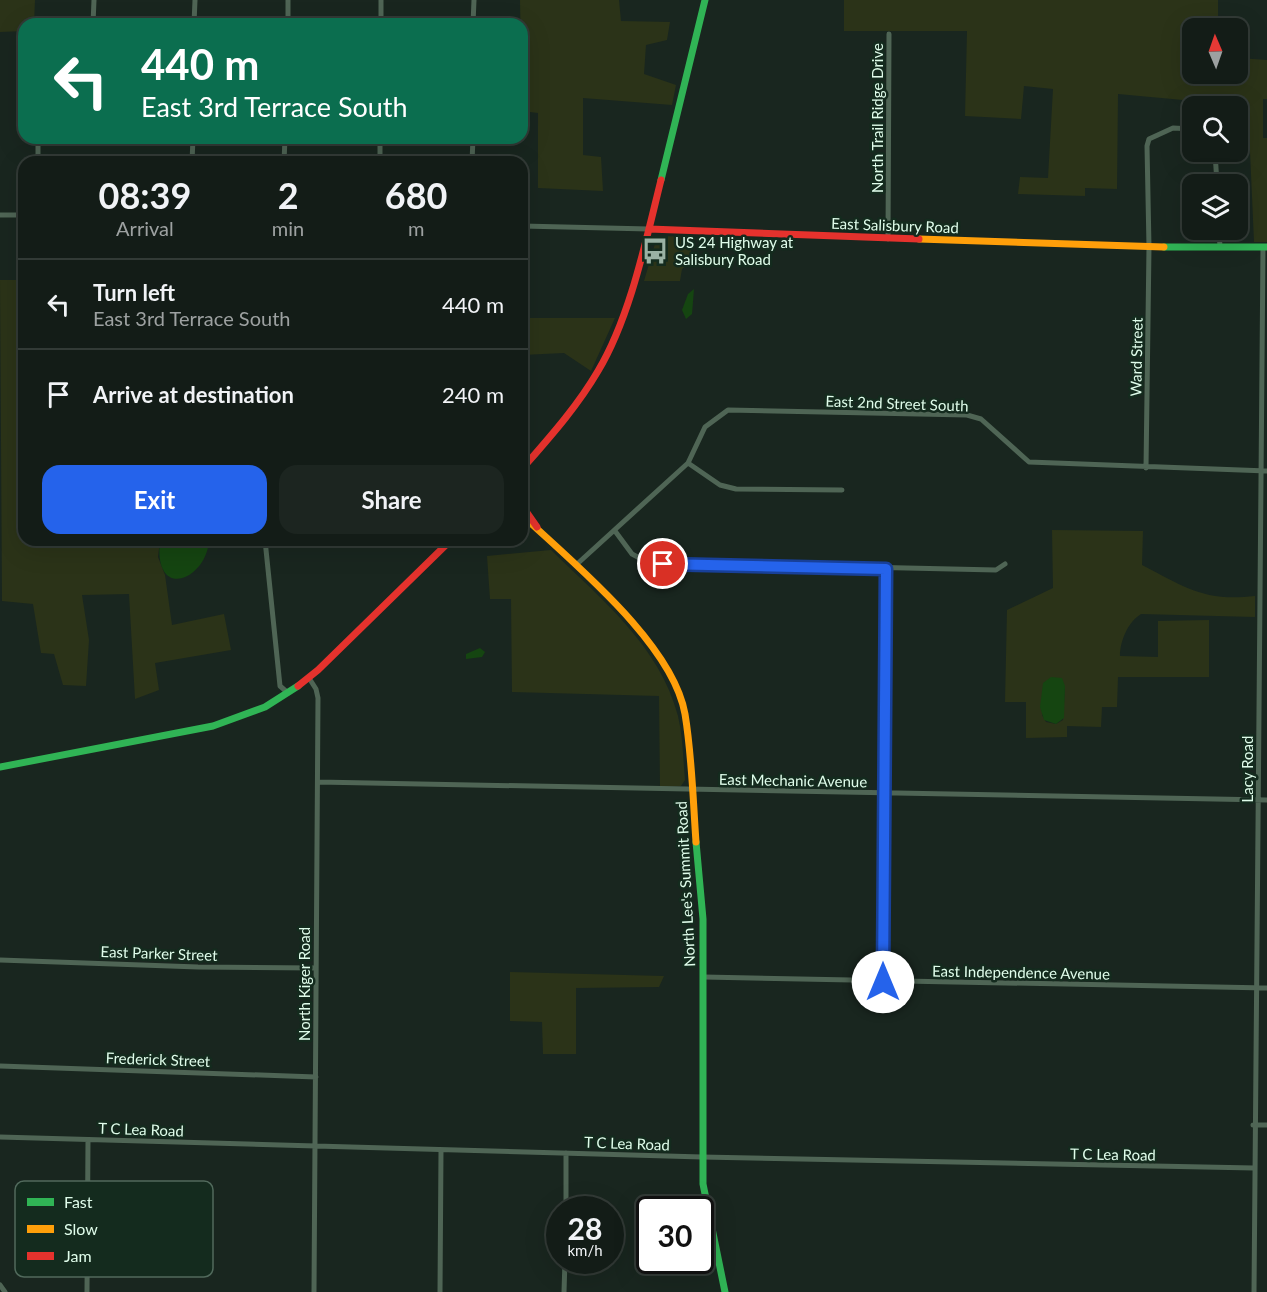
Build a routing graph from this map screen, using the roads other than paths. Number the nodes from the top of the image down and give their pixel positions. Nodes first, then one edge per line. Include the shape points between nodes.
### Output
1 (94, 0) edge
2 (195, 0) edge
3 (288, 0) edge
4 (381, 0) edge
5 (474, 0) edge
6 (705, 0) edge
7 (93, 18) edge
8 (194, 18) edge
9 (288, 18) edge
10 (381, 18) edge
11 (473, 18) edge
12 (889, 34) dead end
13 (1182, 128) edge
14 (0, 215) edge
15 (18, 215) edge
16 (528, 226) edge
17 (649, 229) junction
18 (888, 239) junction
19 (1220, 240) edge
20 (1149, 247) junction
21 (1220, 247) junction
22 (1265, 247) edge
23 (1265, 339) edge
24 (528, 463) edge
25 (688, 463) junction
26 (1146, 468) junction
27 (1264, 471) edge
28 (842, 490) dead end
29 (528, 515) edge
30 (615, 531) junction
31 (266, 546) edge
32 (445, 546) edge
33 (1005, 564) dead end
34 (576, 565) junction
35 (886, 569) junction
36 (309, 678) junction
37 (288, 693) junction
38 (0, 767) edge
39 (318, 782) junction
40 (693, 790) junction
41 (884, 794) junction
42 (1259, 800) junction
43 (1267, 800) edge
44 (0, 960) edge
45 (316, 968) junction
46 (704, 977) junction
47 (883, 982) junction
48 (1257, 988) junction
49 (1267, 988) edge
50 (0, 1066) edge
51 (316, 1077) junction
52 (1253, 1125) junction
53 (1267, 1125) edge
54 (0, 1137) edge
55 (88, 1140) junction
56 (315, 1146) junction
57 (441, 1150) junction
58 (566, 1152) junction
59 (702, 1157) junction
60 (1254, 1168) junction
61 (88, 1181) edge
62 (566, 1196) edge
63 (565, 1274) edge
64 (87, 1277) edge
65 (0, 1285) edge
66 (5, 1292) edge
67 (87, 1292) edge
68 (314, 1292) edge
69 (440, 1292) edge
70 (564, 1292) edge
71 (725, 1292) edge
72 (1254, 1292) edge

1 - 7 street
2 - 8 street
3 - 9 street
4 - 10 street
5 - 11 street
6 - 17 main road
12 - 18 street, North Trail Ridge Drive
13 - 20 street, Ward Street via 1173,128 1149,139 1147,146
14 - 15 street
16 - 17 street, East Salisbury Road
17 - 18 main road, East Salisbury Road
17 - 24 main road via 627,307 604,360 561,427
18 - 20 main road, East Salisbury Road
19 - 21 street
20 - 21 main road, East Salisbury Road
20 - 26 street, Ward Street
21 - 22 main road, East Salisbury Road
22 - 23 street, Lacy Road
23 - 27 street, Lacy Road
25 - 26 street, East 2nd Street South via 705,427 729,410 967,415 981,419 1029,462
25 - 28 street via 720,485 736,489
25 - 30 street, East 2nd Street South
26 - 27 street, East 2nd Street South
27 - 42 street, Lacy Road
29 - 34 main road, North Lee's Summit Road
30 - 34 street, East 2nd Street South
30 - 35 street via 632,554 647,562
31 - 37 street via 280,686
32 - 36 main road
33 - 35 street via 996,570
34 - 40 main road, North Lee's Summit Road via 650,642 671,676 684,713
35 - 41 street
36 - 37 main road
36 - 39 street, North Kiger Road via 318,698
37 - 38 main road via 256,712 213,726
39 - 40 street, East Mechanic Avenue
39 - 45 street, North Kiger Road
40 - 41 street, East Mechanic Avenue
40 - 46 main road, North Lee's Summit Road
41 - 42 street, East Mechanic Avenue
41 - 47 street
42 - 43 street, East Mechanic Avenue
42 - 48 street, Lacy Road
44 - 45 street, East Parker Street
45 - 51 street, North Kiger Road
46 - 47 street, East Independence Avenue
46 - 59 main road, North Lee's Summit Road
47 - 48 street, East Independence Avenue
48 - 49 street, East Independence Avenue
48 - 52 street, Lacy Road
50 - 51 street, Frederick Street
51 - 56 street, North Kiger Road
52 - 53 street
52 - 60 street, Lacy Road
54 - 55 street, T C Lea Road
55 - 56 street, T C Lea Road
55 - 61 street
56 - 57 street, T C Lea Road
56 - 68 street, North Kiger Road
57 - 58 street, T C Lea Road
57 - 69 street
58 - 59 street, T C Lea Road
58 - 62 street
59 - 60 street, T C Lea Road
59 - 71 main road, North Lee's Summit Road via 706,1209
60 - 72 street, Lacy Road
63 - 70 street
64 - 67 street
65 - 66 street

